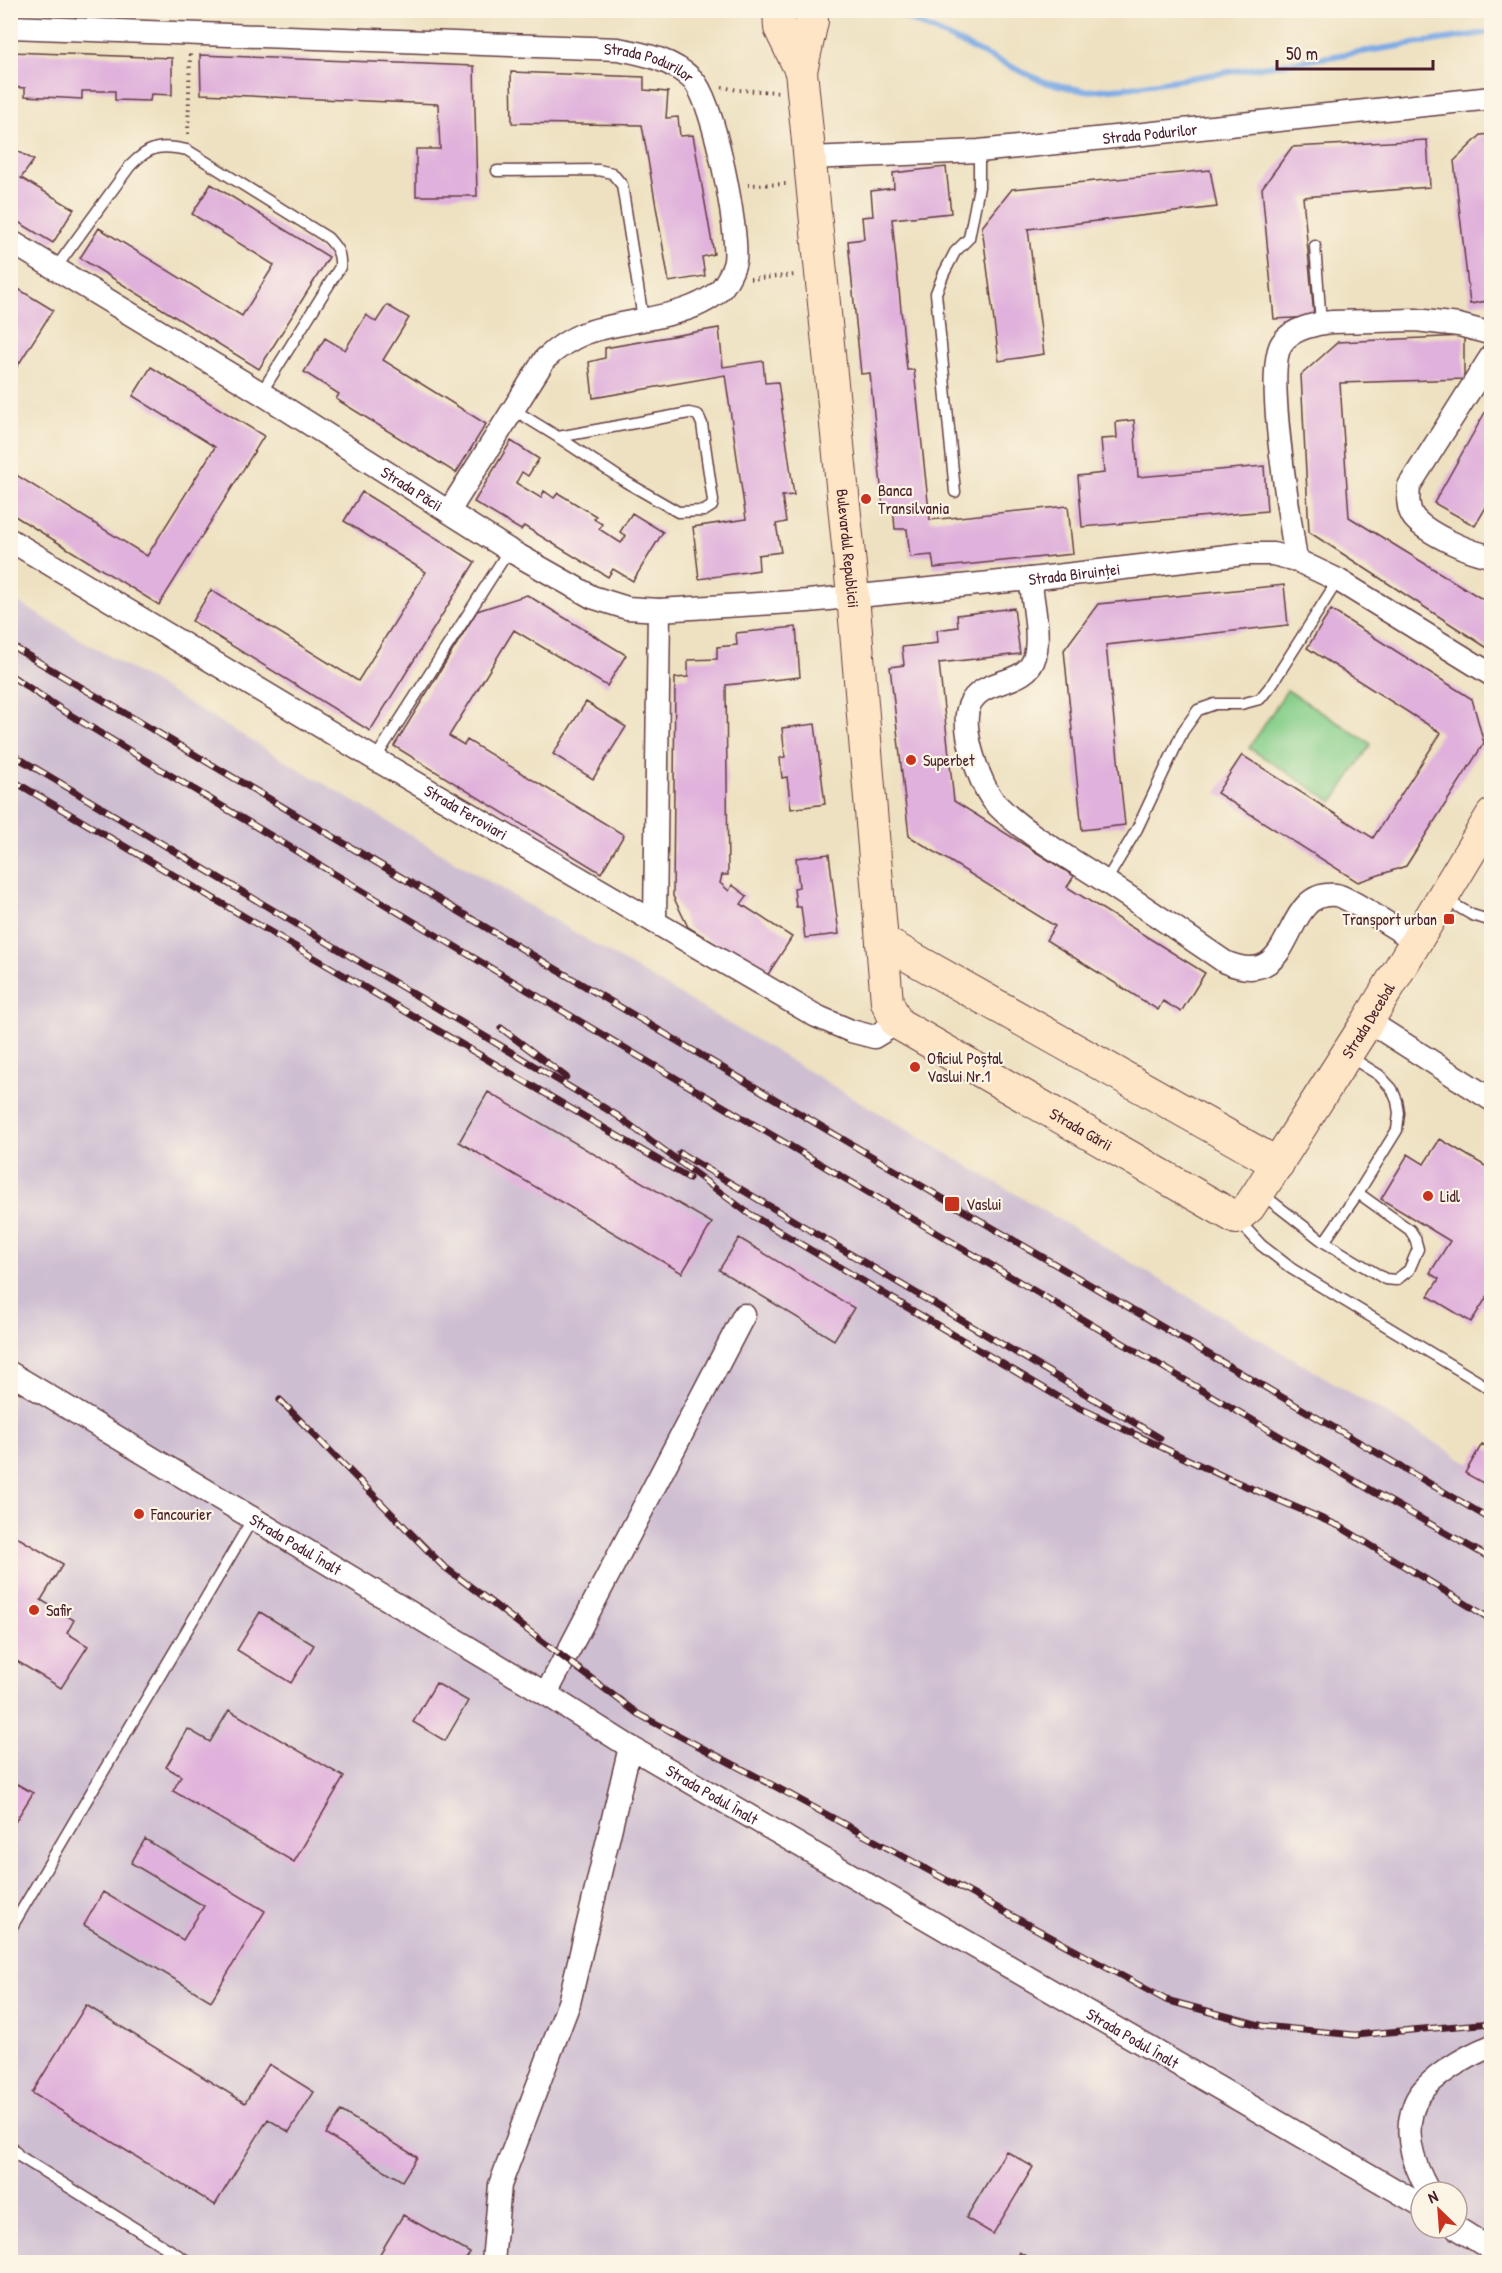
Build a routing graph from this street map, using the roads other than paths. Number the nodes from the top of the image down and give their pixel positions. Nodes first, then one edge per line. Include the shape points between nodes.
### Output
1 (779, 10) edge
2 (811, 10) edge
3 (10, 27) edge
4 (802, 82) junction
5 (1491, 98) edge
6 (979, 151) junction
7 (497, 171) dead end
8 (810, 171) junction
9 (10, 241) edge
10 (1315, 246) dead end
11 (55, 269) junction
12 (643, 319) junction
13 (1321, 323) junction
14 (1491, 334) edge
15 (1491, 355) edge
16 (261, 393) junction
17 (514, 410) junction
18 (558, 437) junction
19 (955, 492) dead end
20 (449, 511) junction
21 (10, 540) edge
22 (509, 550) junction
23 (1491, 556) edge
24 (1296, 561) junction
25 (1030, 579) junction
26 (1338, 580) junction
27 (853, 596) junction
28 (659, 610) junction
29 (1491, 675) edge
30 (375, 759) junction
31 (1491, 815) edge
32 (1106, 881) junction
33 (1443, 898) junction
34 (1491, 921) edge
35 (655, 922) junction
36 (882, 941) junction
37 (1416, 941) junction
38 (1368, 1021) junction
39 (897, 1023) junction
40 (1347, 1056) junction
41 (1491, 1101) edge
42 (1278, 1164) junction
43 (1259, 1192) junction
44 (1358, 1193) junction
45 (1236, 1218) junction
46 (1324, 1242) junction
47 (744, 1315) dead end
48 (10, 1374) edge
49 (1491, 1390) edge
50 (253, 1518) junction
51 (546, 1694) junction
52 (630, 1747) junction
53 (10, 1930) edge
54 (1491, 2046) edge
55 (10, 2145) edge
56 (1422, 2180) edge
57 (1409, 2198) edge
58 (1469, 2236) edge
59 (1491, 2250) edge
60 (189, 2262) edge
61 (493, 2262) edge

1 - 4 street, Bulevardul Republicii via 780,28
2 - 4 street, Bulevardul Republicii
3 - 12 street, Strada Podurilor via 618,49 648,54 694,81 708,107 727,186 735,262 726,283 709,300
4 - 8 street, Bulevardul Republicii
5 - 6 street, Strada Podurilor
6 - 8 street, Strada Podurilor
6 - 19 lane via 979,187 969,238 955,252 936,293
7 - 12 lane via 612,173 622,185
8 - 27 street, Bulevardul Republicii
9 - 11 street, Strada Păcii
10 - 13 lane
11 - 16 street, Strada Păcii
11 - 16 lane via 140,155 170,146 187,150 328,238 338,249 339,267
12 - 17 street, Strada Podurilor via 584,333 559,346 545,359
13 - 14 street via 1416,320
13 - 24 street via 1293,333 1282,343 1276,364 1278,433
15 - 23 street via 1409,486 1408,503 1413,518 1429,529 1478,554
16 - 20 street, Strada Păcii
17 - 18 lane
17 - 20 street, Strada Podurilor
18 - 18 lane via 688,413 698,415 712,506 704,511 678,512
20 - 22 street, Strada Păcii
21 - 30 street, Strada Feroviari
22 - 28 street, Strada Păcii via 592,597 627,608
22 - 30 lane
24 - 25 street, Strada Biruinței via 1273,554 1244,554
24 - 26 street, Strada Biruinței
25 - 27 street, Strada Biruinței
25 - 32 street via 1035,655 1031,666 1018,676 987,686 969,704 966,717 972,751 981,783 996,803 1044,842
26 - 29 street, Strada Biruinței
26 - 32 lane via 1260,699 1198,710 1183,731 1137,829
27 - 28 street, Strada Păcii
27 - 36 street, Bulevardul Republicii
28 - 35 street
30 - 35 street, Strada Feroviari
31 - 33 street, Strada Decebal
32 - 37 street via 1225,962 1240,968 1255,970 1265,966 1305,905 1321,895 1338,895
33 - 34 lane
33 - 37 street, Strada Decebal
35 - 39 street via 834,1024 874,1036
36 - 39 street, Bulevardul Republicii via 887,1002
36 - 42 street
37 - 38 street, Strada Decebal
38 - 40 street, Strada Decebal
38 - 41 street
39 - 45 street, Strada Gării
40 - 42 street, Strada Decebal
40 - 44 lane via 1378,1075 1392,1089 1399,1113 1397,1130
42 - 43 street, Strada Decebal
43 - 45 street, Strada Decebal
43 - 46 lane
44 - 46 lane
44 - 46 lane via 1410,1230 1418,1249 1409,1270 1396,1280 1385,1279
45 - 49 lane, Strada Gării via 1261,1245 1292,1269
47 - 51 street
48 - 50 street, Strada Podul Înalt
50 - 51 street, Strada Podul Înalt
50 - 53 lane
51 - 52 street, Strada Podul Înalt
52 - 57 street, Strada Podul Înalt
52 - 61 street via 569,2003 500,2185
54 - 56 street via 1436,2077 1415,2103 1408,2138
55 - 60 lane via 19,2156
58 - 59 street

